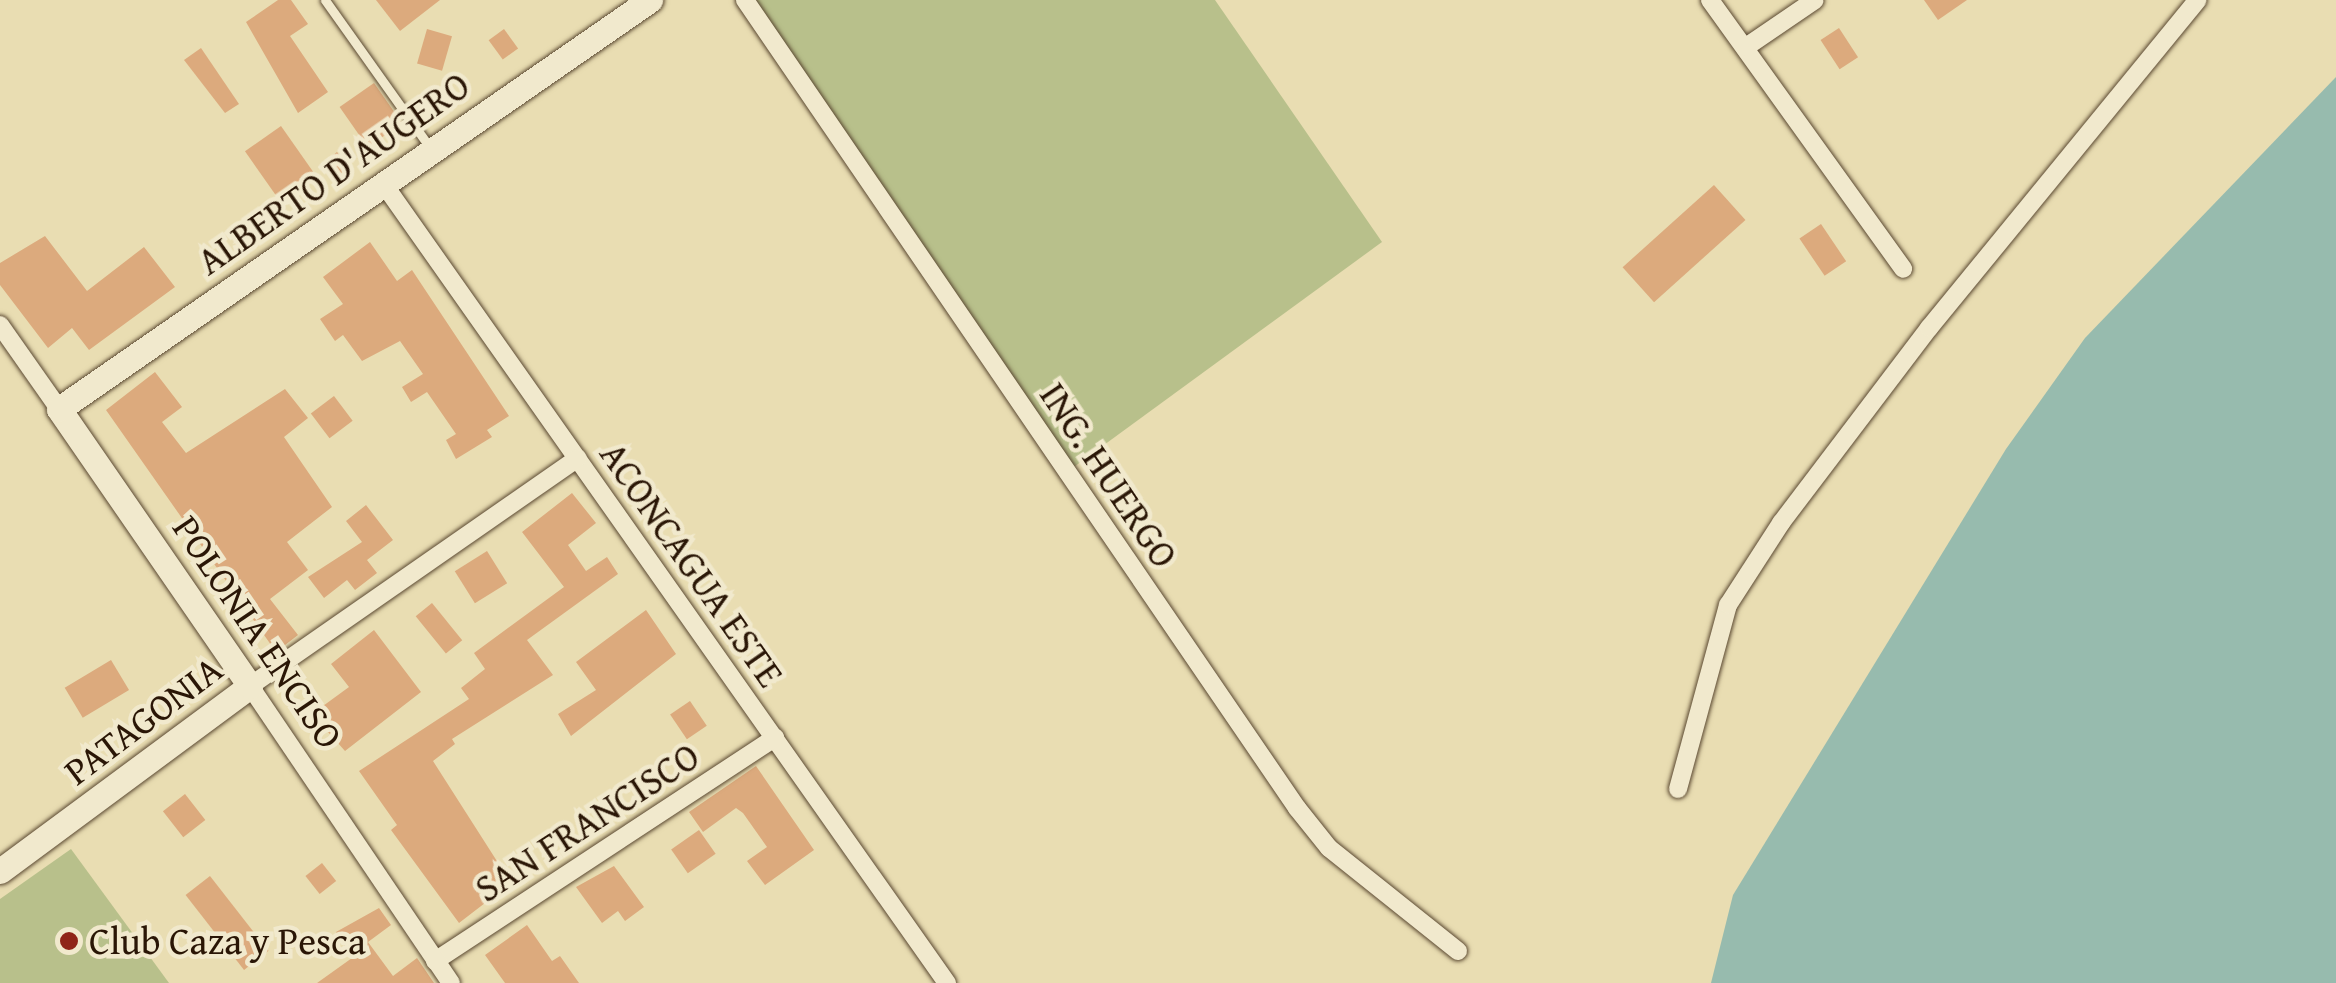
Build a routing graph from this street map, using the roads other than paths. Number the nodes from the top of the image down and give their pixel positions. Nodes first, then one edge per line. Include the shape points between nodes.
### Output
1 (325, 0) edge
2 (650, 0) edge
3 (745, 0) edge
4 (1710, 0) edge
5 (1816, 0) edge
6 (2197, 0) edge
7 (1746, 47) junction
8 (432, 150) junction
9 (384, 183) junction
10 (1903, 269) dead end
11 (0, 325) edge
12 (59, 409) junction
13 (578, 458) junction
14 (250, 686) junction
15 (774, 738) junction
16 (1678, 789) dead end
17 (0, 871) edge
18 (1458, 950) dead end
19 (435, 961) junction
20 (450, 983) edge
21 (948, 983) edge

1 - 8 lane
2 - 8 main road, ALBERTO D'AUGERO
3 - 18 street, ING. HUERGO via 1297,808 1329,848
4 - 7 street
5 - 7 street
6 - 16 street via 1929,328 1781,523 1728,605
7 - 10 street
8 - 9 main road, ALBERTO D'AUGERO
9 - 12 main road, ALBERTO D'AUGERO
9 - 13 street, ACONCAGUA ESTE
11 - 12 street, POLONIA ENCISO
12 - 14 main road, POLONIA ENCISO
13 - 14 street, PATAGONIA
13 - 15 street, ACONCAGUA ESTE
14 - 17 main road, PATAGONIA
14 - 19 street, POLONIA ENCISO
15 - 19 street, SAN FRANCISCO
15 - 21 street, ACONCAGUA ESTE
19 - 20 street, POLONIA ENCISO

